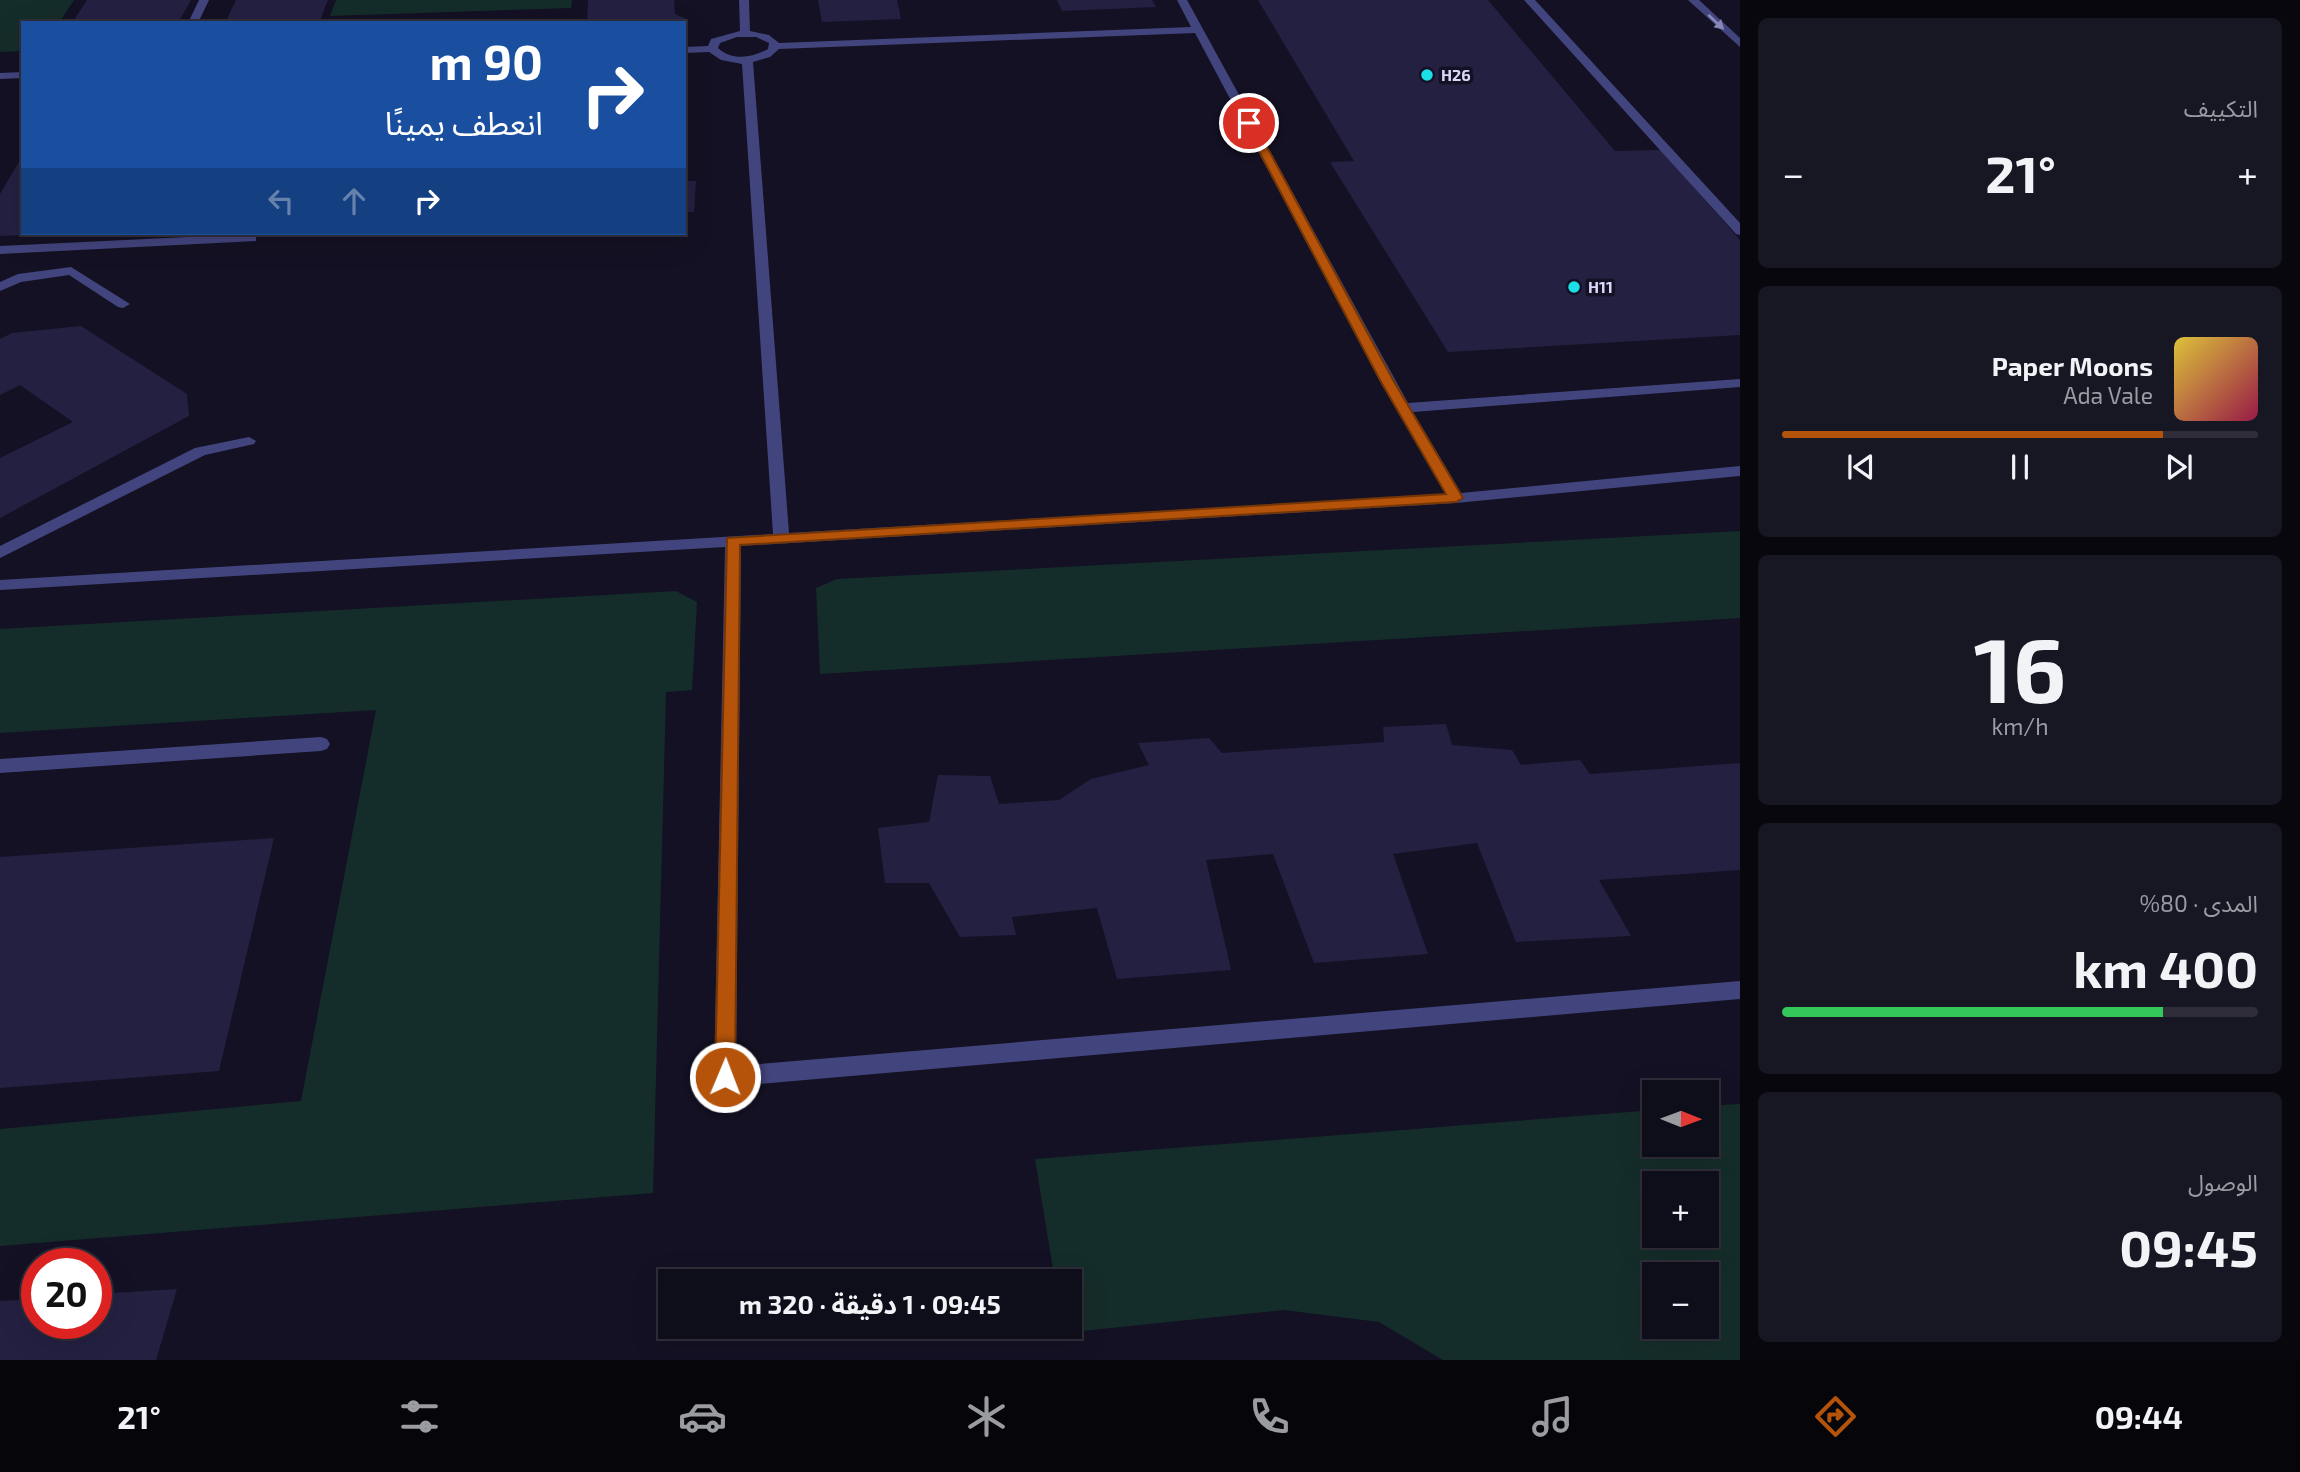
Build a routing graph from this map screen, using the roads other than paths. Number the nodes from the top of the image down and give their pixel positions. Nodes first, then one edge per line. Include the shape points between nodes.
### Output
1 (204, 0) edge
2 (744, 0) edge
3 (1182, 0) edge
4 (1529, 0) edge
5 (1693, 0) edge
6 (193, 21) edge
7 (1199, 30) junction
8 (746, 33) junction
9 (1740, 44) edge
10 (775, 46) junction
11 (712, 49) junction
12 (686, 50) edge
13 (747, 61) junction
14 (21, 75) edge
15 (0, 76) edge
16 (1740, 231) edge
17 (90, 235) edge
18 (251, 238) dead end
19 (85, 246) junction
20 (0, 250) edge
21 (0, 287) edge
22 (123, 304) dead end
23 (1740, 383) edge
24 (1403, 408) junction
25 (249, 441) dead end
26 (1738, 469) edge
27 (1456, 498) junction
28 (781, 539) junction
29 (733, 541) junction
30 (0, 553) edge
31 (0, 585) edge
32 (321, 744) dead end
33 (0, 766) edge
34 (1740, 990) edge

1 - 6 lane
2 - 8 lane
3 - 7 lane
4 - 16 lane
5 -> 9 lane
7 - 10 lane
7 - 24 lane
8 - 10 lane via 763,36
8 - 11 lane via 721,38
10 - 13 lane via 767,55
11 - 12 lane
11 - 13 lane via 728,59
13 - 28 lane
14 - 15 lane
17 - 19 lane
18 - 19 lane
19 - 20 lane
21 - 22 lane via 18,278 71,271
23 - 24 lane
24 - 27 lane
25 - 30 lane via 200,451
26 - 27 lane
27 - 28 lane
28 - 29 lane
29 - 31 lane
29 - 34 lane via 725,1077
32 - 33 lane

